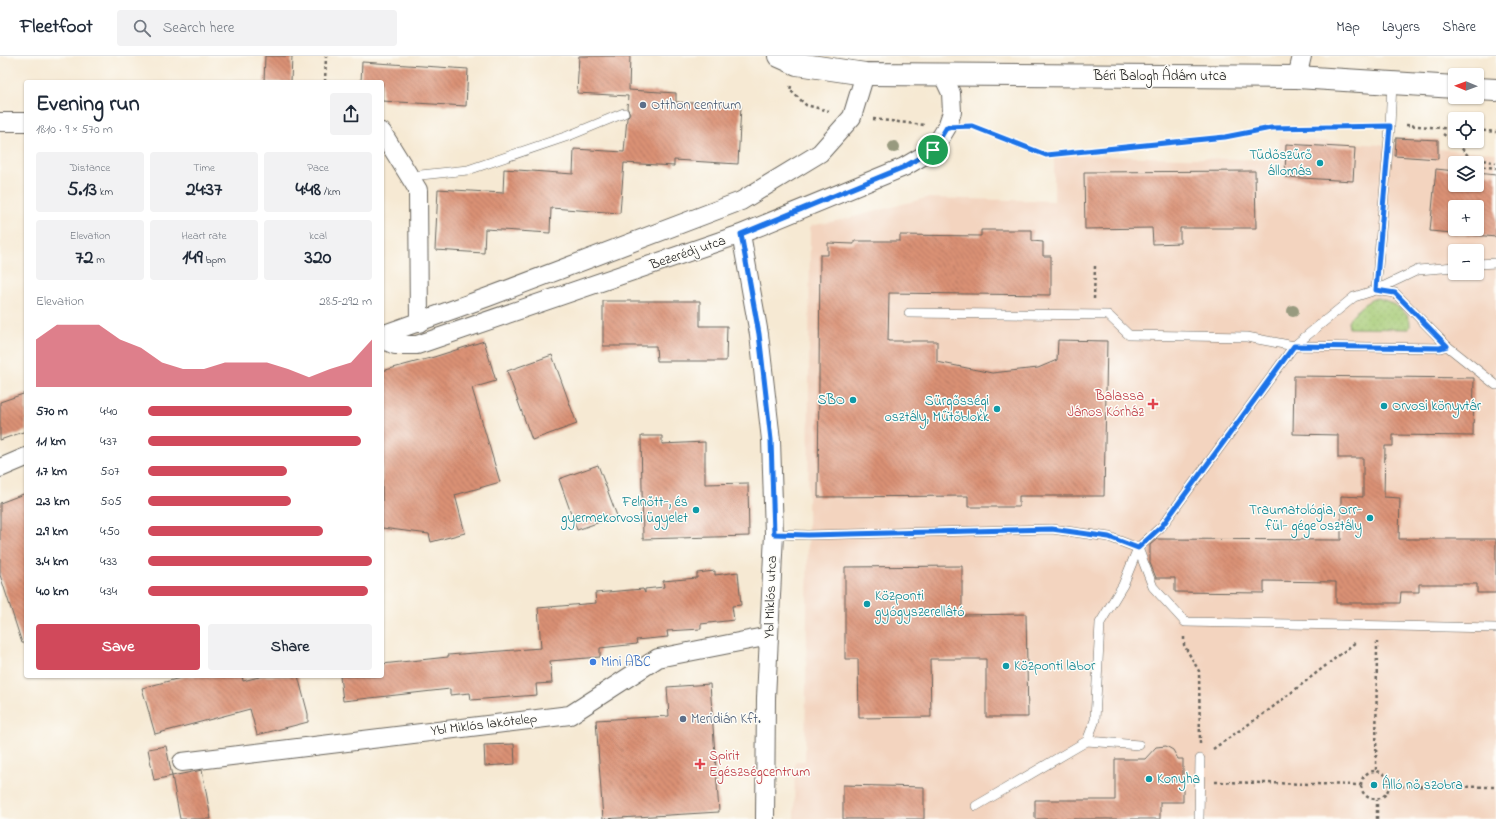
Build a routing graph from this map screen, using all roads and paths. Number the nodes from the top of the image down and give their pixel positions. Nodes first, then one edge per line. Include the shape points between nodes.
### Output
1 (326, 56) edge
2 (1302, 56) edge
3 (789, 59) edge
4 (865, 74) junction
5 (944, 76) junction
6 (1297, 77) junction
7 (325, 80) edge
8 (1392, 83) junction
9 (1448, 87) edge
10 (1484, 89) edge
11 (1496, 90) edge
12 (624, 113) dead end
13 (852, 117) junction
14 (0, 122) edge
15 (24, 122) edge
16 (1390, 126) junction
17 (947, 127) junction
18 (1448, 128) edge
19 (1484, 131) edge
20 (1496, 132) edge
21 (1443, 134) dead end
22 (384, 135) edge
23 (1468, 156) edge
24 (1484, 160) edge
25 (1496, 163) edge
26 (1484, 167) edge
27 (1496, 168) edge
28 (410, 176) junction
29 (741, 234) junction
30 (1496, 263) edge
31 (1484, 264) edge
32 (1097, 266) dead end
33 (1448, 267) edge
34 (1376, 290) junction
35 (909, 313) dead end
36 (1094, 315) junction
37 (419, 323) junction
38 (384, 334) edge
39 (384, 340) edge
40 (1294, 346) junction
41 (1447, 346) junction
42 (1496, 385) edge
43 (24, 458) edge
44 (0, 468) edge
45 (774, 534) junction
46 (1138, 548) junction
47 (1377, 626) junction
48 (1496, 628) edge
49 (769, 636) junction
50 (1184, 645) dead end
51 (1088, 741) junction
52 (1139, 745) dead end
53 (1200, 759) junction
54 (182, 762) dead end
55 (1376, 770) junction
56 (1199, 781) junction
57 (1360, 785) junction
58 (1389, 786) junction
59 (1496, 787) edge
60 (1376, 800) junction
61 (976, 806) dead end
62 (765, 819) edge
63 (1199, 819) edge
64 (1376, 819) edge

1 - 7 path
2 - 6 street
3 - 4 street, Béri Balogh Ádám utca
3 - 13 path via 790,90 806,105
4 - 5 street, Béri Balogh Ádám utca
4 - 13 street, Bezerédj utca
5 - 6 street, Béri Balogh Ádám utca
5 - 17 street, Bezerédj utca via 951,93 952,112
6 - 8 street, Béri Balogh Ádám utca
8 - 9 street, Béri Balogh Ádám utca
8 - 16 lane
10 - 11 street
12 - 28 lane via 568,136 468,170
13 - 17 path
13 - 37 street, Bezerédj utca via 820,153 741,201
14 - 15 street
16 - 17 path via 1271,128 1225,137 1046,155 972,126
16 - 18 path
16 - 34 lane
17 - 29 street, Bezerédj utca via 933,150 904,167
19 - 20 path
21 - 23 path via 1459,145
22 - 28 street
24 - 25 path
26 - 27 path
28 - 37 street via 418,190
29 - 39 street, Bezerédj utca via 417,345 395,345
29 - 45 street, Ybl Miklós utca via 761,349 771,440
30 - 31 lane
32 - 36 path
33 - 34 lane via 1418,270
34 - 40 lane via 1354,297
34 - 41 lane via 1395,293
35 - 36 lane
36 - 40 lane via 1108,315 1130,334 1247,337
37 - 38 street, Bezerédj utca
40 - 41 lane
40 - 46 lane via 1162,526
41 - 42 lane
43 - 44 street
45 - 46 lane via 1052,529 1109,537
45 - 49 street, Ybl Miklós utca
46 - 47 lane via 1153,587 1185,622
46 - 51 lane via 1123,585 1100,623 1095,720
47 - 48 lane
47 - 53 path via 1269,710
47 - 55 path
49 - 54 street, Ybl Miklós lakótelep via 658,658 570,715
49 - 62 street, Ybl Miklós utca
50 - 53 path via 1199,671
51 - 52 lane
51 - 61 lane
53 - 56 lane
55 - 57 path via 1366,774
55 - 58 path via 1387,776
56 - 57 path
56 - 63 lane
57 - 60 path via 1363,793
58 - 59 path
58 - 60 path via 1383,798
60 - 64 path

